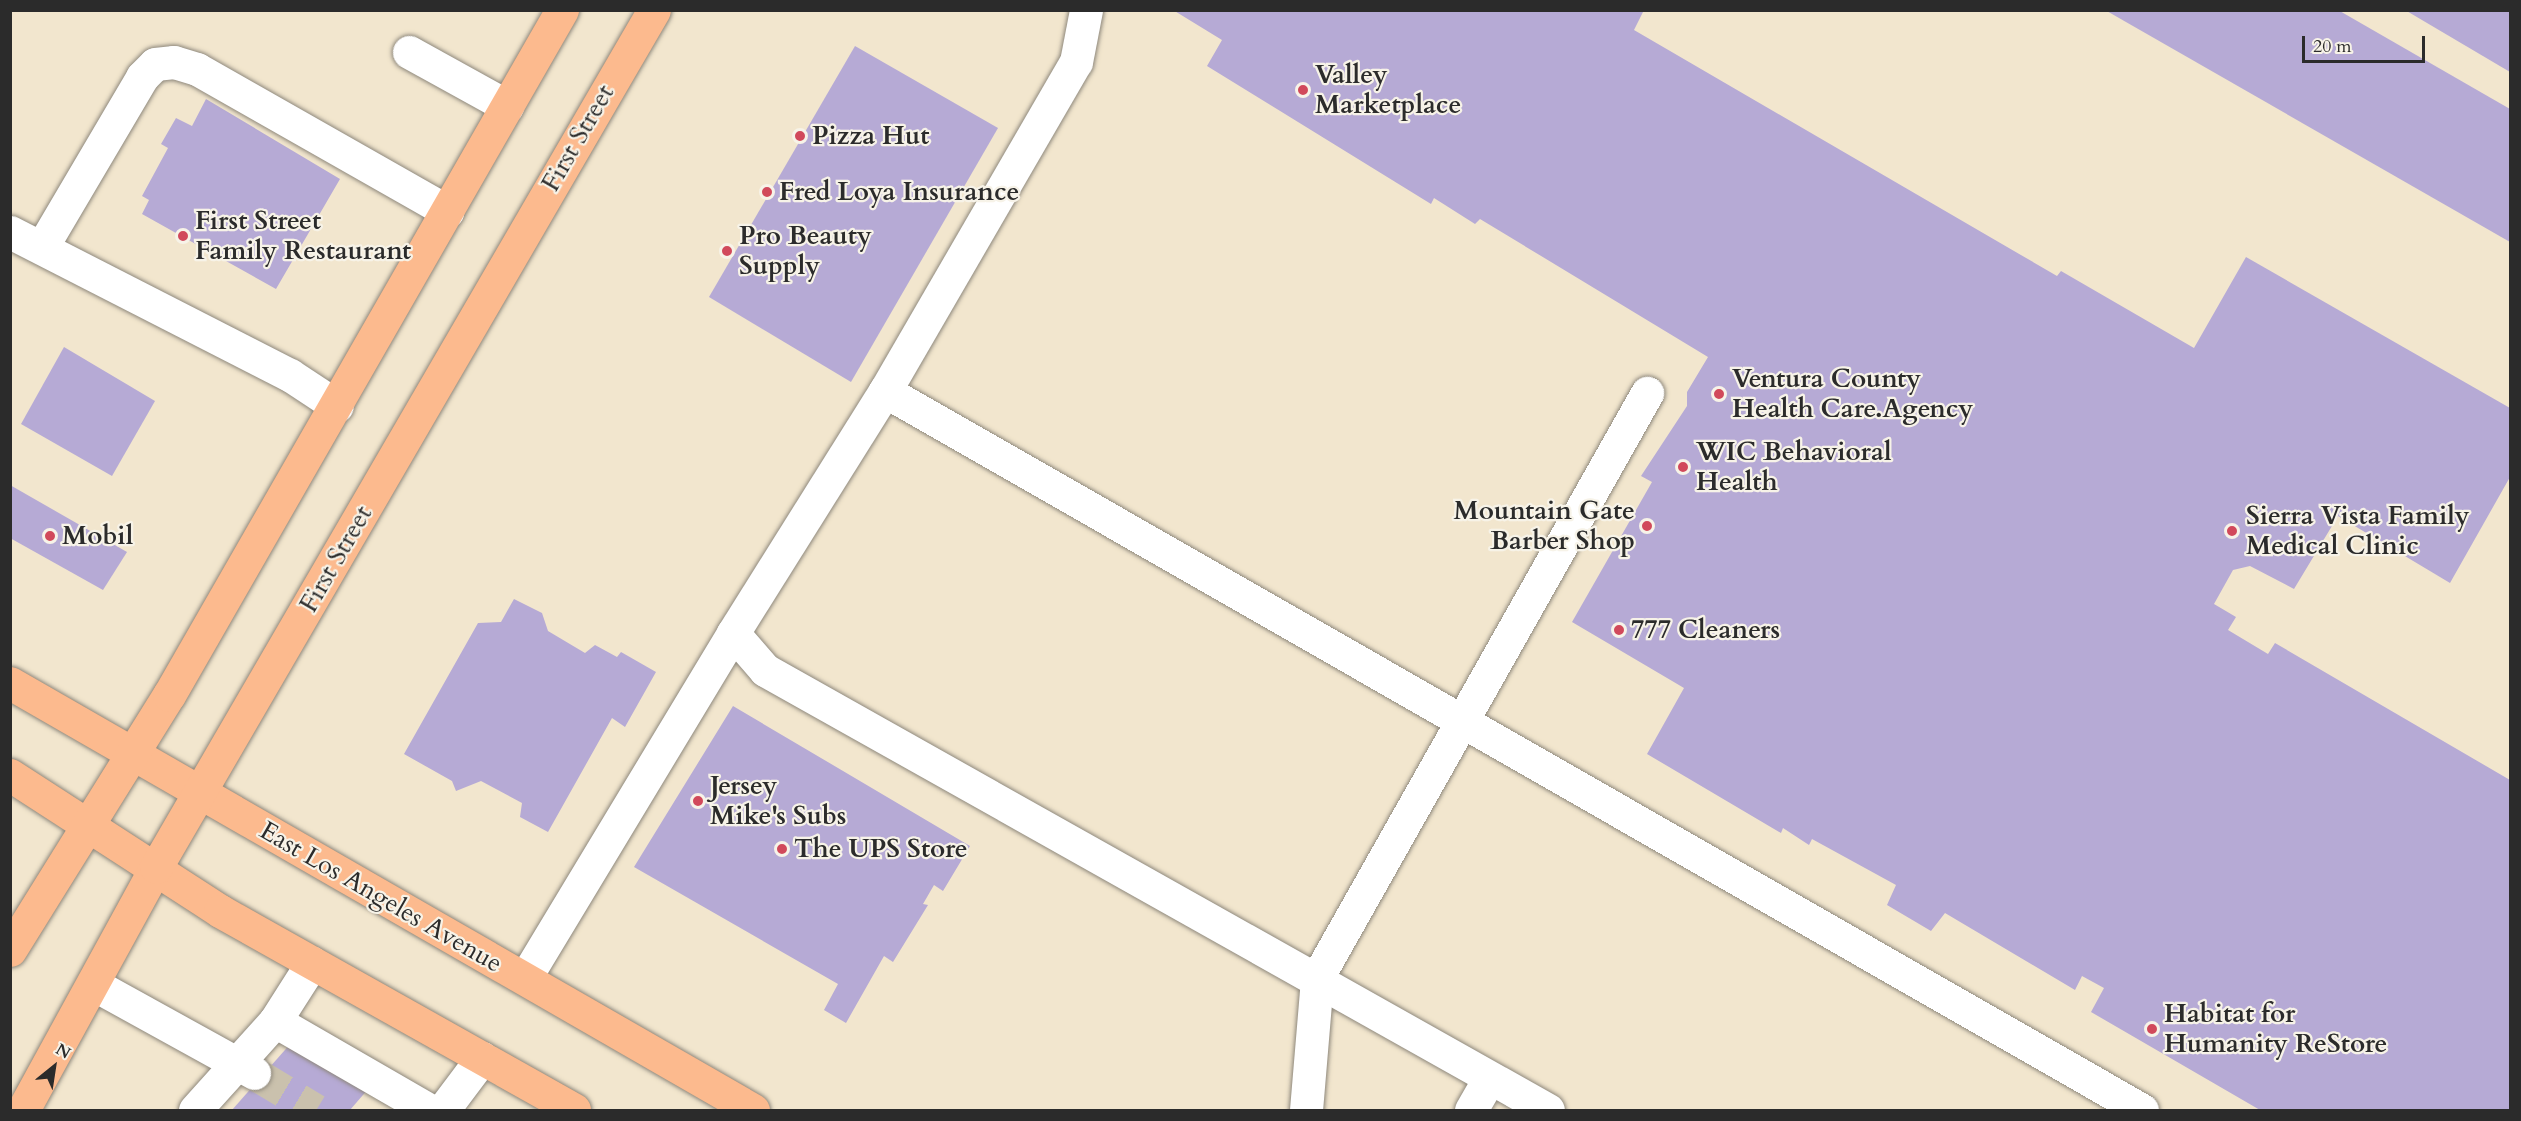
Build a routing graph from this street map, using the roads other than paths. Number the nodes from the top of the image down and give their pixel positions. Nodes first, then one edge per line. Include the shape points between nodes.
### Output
1 (562, 10) edge
2 (654, 10) edge
3 (1086, 10) edge
4 (409, 52) dead end
5 (507, 106) junction
6 (447, 211) junction
7 (10, 232) edge
8 (42, 248) junction
9 (885, 392) junction
10 (1647, 393) dead end
11 (337, 406) junction
12 (733, 633) junction
13 (10, 683) edge
14 (1463, 723) junction
15 (131, 752) junction
16 (10, 775) edge
17 (200, 792) junction
18 (86, 822) junction
19 (156, 867) junction
20 (10, 950) edge
21 (312, 963) junction
22 (525, 978) junction
23 (1317, 978) junction
24 (93, 984) junction
25 (275, 1021) junction
26 (482, 1058) junction
27 (246, 1069) junction
28 (1489, 1079) junction
29 (23, 1110) edge
30 (195, 1110) edge
31 (429, 1110) edge
32 (443, 1110) edge
33 (574, 1110) edge
34 (753, 1110) edge
35 (1306, 1110) edge
36 (1471, 1110) edge
37 (1548, 1110) edge
38 (2142, 1110) edge

1 - 5 main road
2 - 17 main road, First Street
3 - 9 lane via 1076,62
4 - 5 lane
5 - 6 main road
6 - 8 lane via 197,69 174,62 155,64 142,77
6 - 11 main road
7 - 8 lane
8 - 11 lane via 290,375
9 - 12 lane
9 - 14 lane
10 - 14 lane
11 - 15 main road
12 - 22 lane
12 - 23 lane via 765,670
13 - 15 main road, East Los Angeles Avenue
14 - 23 lane
14 - 38 lane
15 - 17 main road, East Los Angeles Avenue
15 - 18 main road
16 - 18 main road
17 - 19 main road, First Street
17 - 22 main road, East Los Angeles Avenue
18 - 19 main road
18 - 20 main road
19 - 21 main road
19 - 24 main road, First Street
21 - 25 lane
21 - 26 main road
22 - 34 main road, East Los Angeles Avenue
23 - 28 lane
23 - 35 lane
24 - 27 lane
24 - 29 main road, First Street
25 - 27 lane
25 - 31 lane
26 - 32 lane
26 - 33 main road
27 - 30 lane
28 - 36 lane
28 - 37 lane

